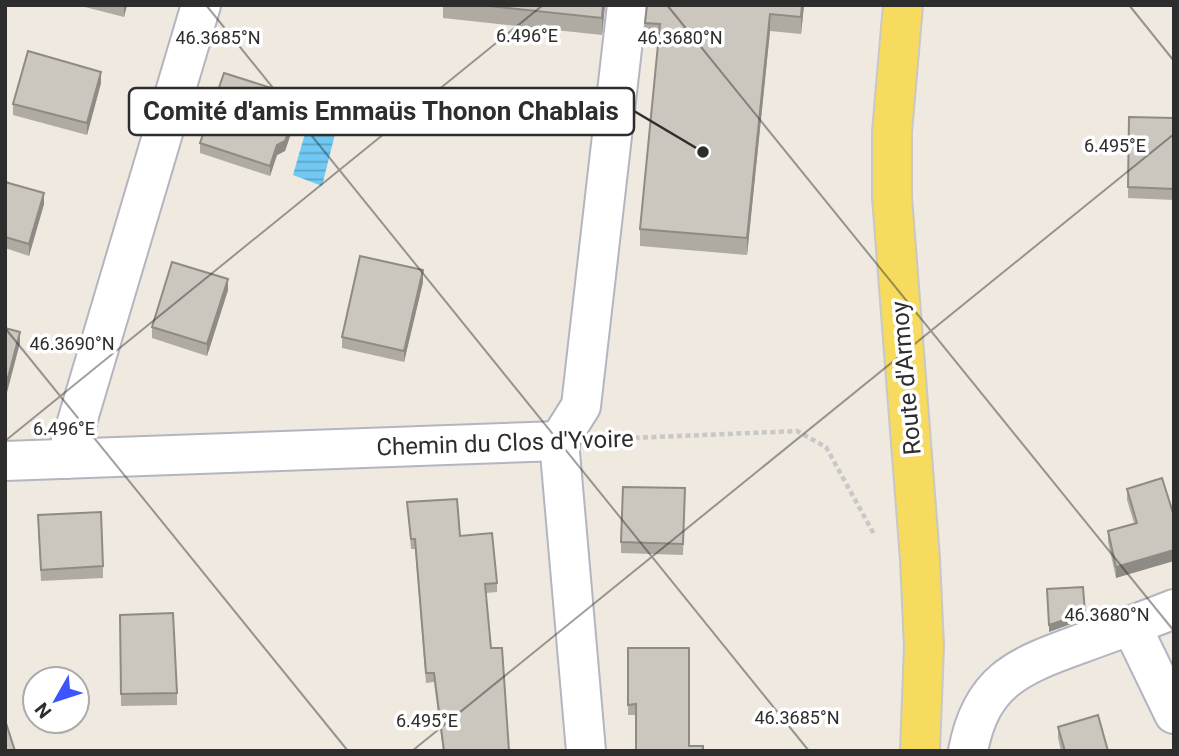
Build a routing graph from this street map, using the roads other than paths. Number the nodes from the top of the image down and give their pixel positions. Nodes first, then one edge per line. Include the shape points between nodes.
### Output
1 (201, 5) edge
2 (627, 5) edge
3 (903, 5) edge
4 (559, 441) junction
5 (66, 459) junction
6 (5, 461) edge
7 (1174, 609) edge
8 (1131, 625) junction
9 (1174, 714) edge
10 (586, 751) edge
11 (920, 751) edge
12 (968, 751) edge

1 - 5 street
2 - 4 street via 581,406
3 - 11 main road, Route d'Armoy via 892,198 920,559
4 - 5 street, Chemin du Clos d'Yvoire
4 - 10 street
5 - 6 street, Chemin du Clos d'Yvoire
7 - 8 street
8 - 9 street
8 - 12 street via 1011,673 979,710

